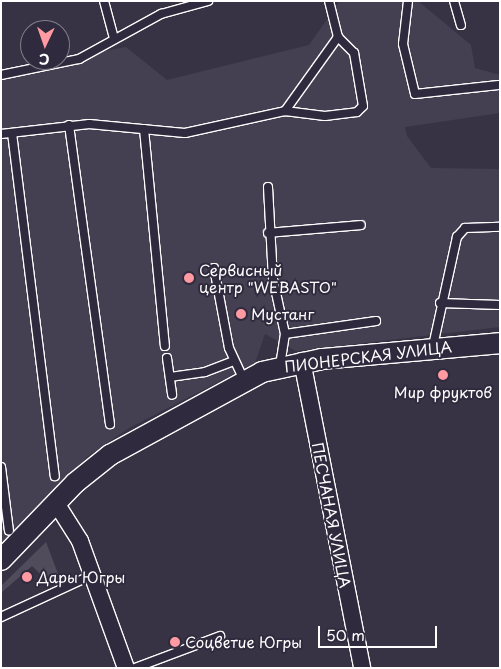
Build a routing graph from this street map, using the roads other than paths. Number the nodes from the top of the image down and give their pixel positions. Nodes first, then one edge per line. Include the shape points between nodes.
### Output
1 (104, 1) edge
2 (208, 1) edge
3 (329, 1) edge
4 (408, 1) edge
5 (454, 1) edge
6 (461, 25) dead end
7 (338, 37) junction
8 (114, 39) junction
9 (1, 75) edge
10 (500, 85) edge
11 (285, 111) junction
12 (69, 125) junction
13 (144, 129) junction
14 (12, 133) junction
15 (1, 134) edge
16 (268, 187) dead end
17 (360, 225) dead end
18 (500, 227) edge
19 (268, 233) junction
20 (214, 268) dead end
21 (440, 303) junction
22 (500, 305) edge
23 (376, 321) dead end
24 (284, 334) junction
25 (500, 343) edge
26 (165, 346) dead end
27 (433, 346) junction
28 (167, 358) dead end
29 (234, 360) junction
30 (302, 362) junction
31 (280, 366) junction
32 (170, 377) junction
33 (244, 380) junction
34 (172, 395) dead end
35 (110, 424) dead end
36 (1, 467) edge
37 (55, 476) dead end
38 (56, 503) junction
39 (9, 531) dead end
40 (1, 560) edge
41 (93, 575) junction
42 (1, 617) edge
43 (220, 636) dead end
44 (126, 668) edge
45 (134, 668) edge
46 (362, 668) edge

1 - 8 lane
2 - 8 lane via 161,14
3 - 7 lane
4 - 10 lane via 403,44 416,94
5 - 6 lane
7 - 11 lane
7 - 11 lane via 354,54 364,101 362,109 325,116
8 - 9 lane via 78,59
11 - 13 lane via 185,132
12 - 13 lane
12 - 14 lane
12 - 35 lane
13 - 26 lane
14 - 15 lane
14 - 37 lane
16 - 19 lane
17 - 19 lane
18 - 21 lane via 465,228 457,237
19 - 24 lane
20 - 29 lane
21 - 22 lane
21 - 27 lane
23 - 24 lane
24 - 31 lane
25 - 27 street, ПИОНЕРСКАЯ УЛИЦА
27 - 30 street, ПИОНЕРСКАЯ УЛИЦА
28 - 32 lane
29 - 32 lane via 205,372
29 - 33 lane
30 - 31 street, ПИОНЕРСКАЯ УЛИЦА
30 - 46 street, ПЕСЧАНАЯ УЛИЦА
31 - 33 street, ПИОНЕРСКАЯ УЛИЦА
32 - 34 lane
33 - 38 street, ПИОНЕРСКАЯ УЛИЦА via 110,455
36 - 39 lane
38 - 40 street, ПИОНЕРСКАЯ УЛИЦА
38 - 41 street via 71,522
41 - 42 lane
41 - 44 street
43 - 45 lane

